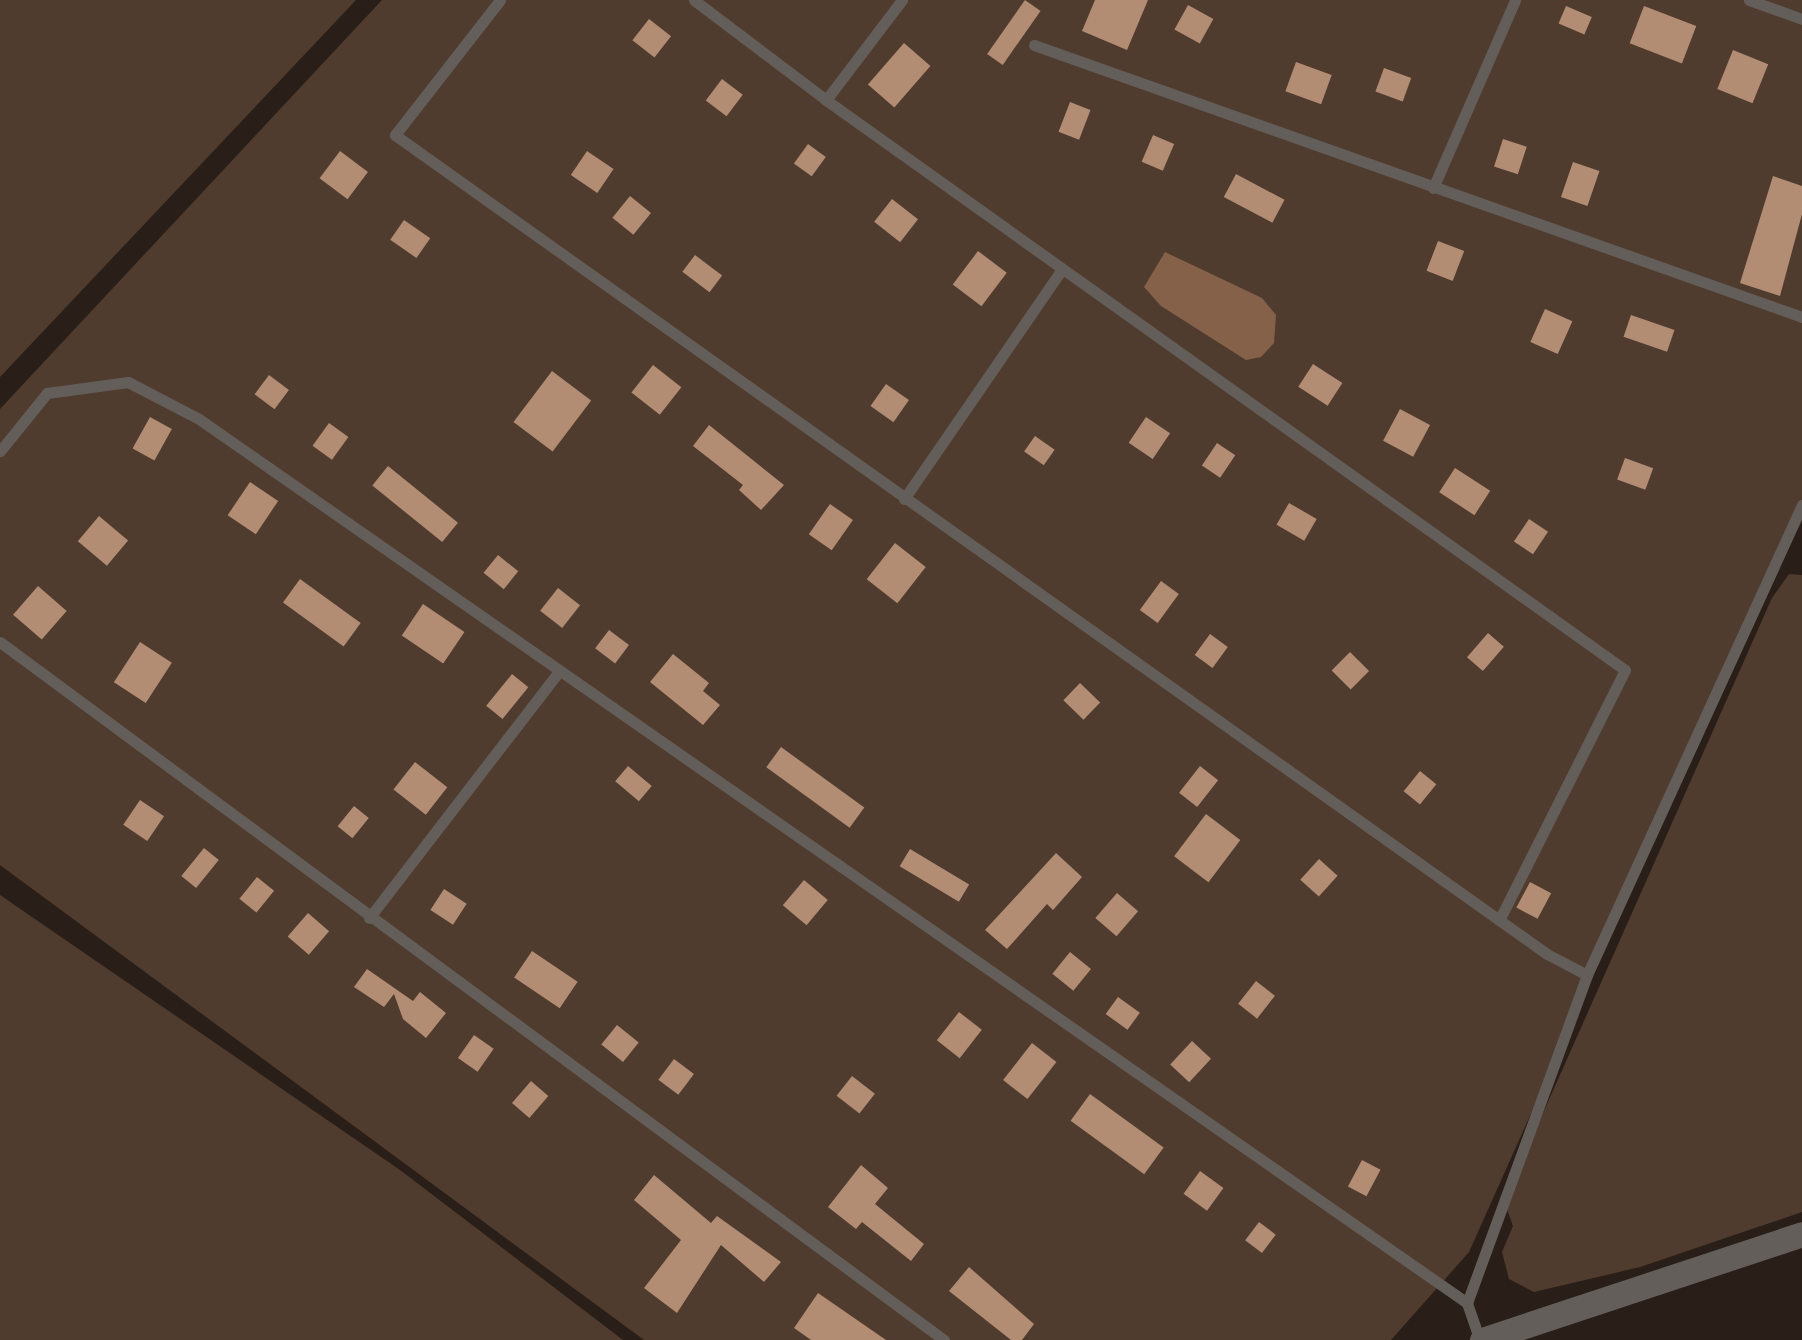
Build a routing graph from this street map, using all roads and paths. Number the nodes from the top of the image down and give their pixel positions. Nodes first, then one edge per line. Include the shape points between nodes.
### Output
1 (500, 0) edge
2 (694, 0) edge
3 (902, 0) edge
4 (1515, 0) edge
5 (1749, 0) edge
6 (1802, 19) edge
7 (1034, 45) dead end
8 (826, 100) junction
9 (1433, 188) junction
10 (1060, 272) junction
11 (1802, 317) edge
12 (0, 452) edge
13 (904, 499) junction
14 (1802, 504) edge
15 (0, 642) edge
16 (559, 671) junction
17 (369, 918) junction
18 (1499, 920) junction
19 (1587, 976) junction
20 (1802, 1234) edge
21 (1467, 1303) junction
22 (944, 1340) edge
23 (1481, 1340) edge

1 - 13 lane via 395,135
2 - 8 lane
3 - 8 lane
4 - 9 lane
5 - 6 lane
7 - 9 lane
8 - 10 lane
9 - 11 lane
10 - 13 lane
10 - 18 lane via 1624,670
12 - 16 lane via 47,393 128,382 199,420
13 - 18 lane
14 - 19 lane
15 - 17 lane
16 - 17 lane
16 - 21 lane
17 - 22 lane
18 - 19 lane
19 - 21 lane
20 - 23 street
21 - 23 lane

